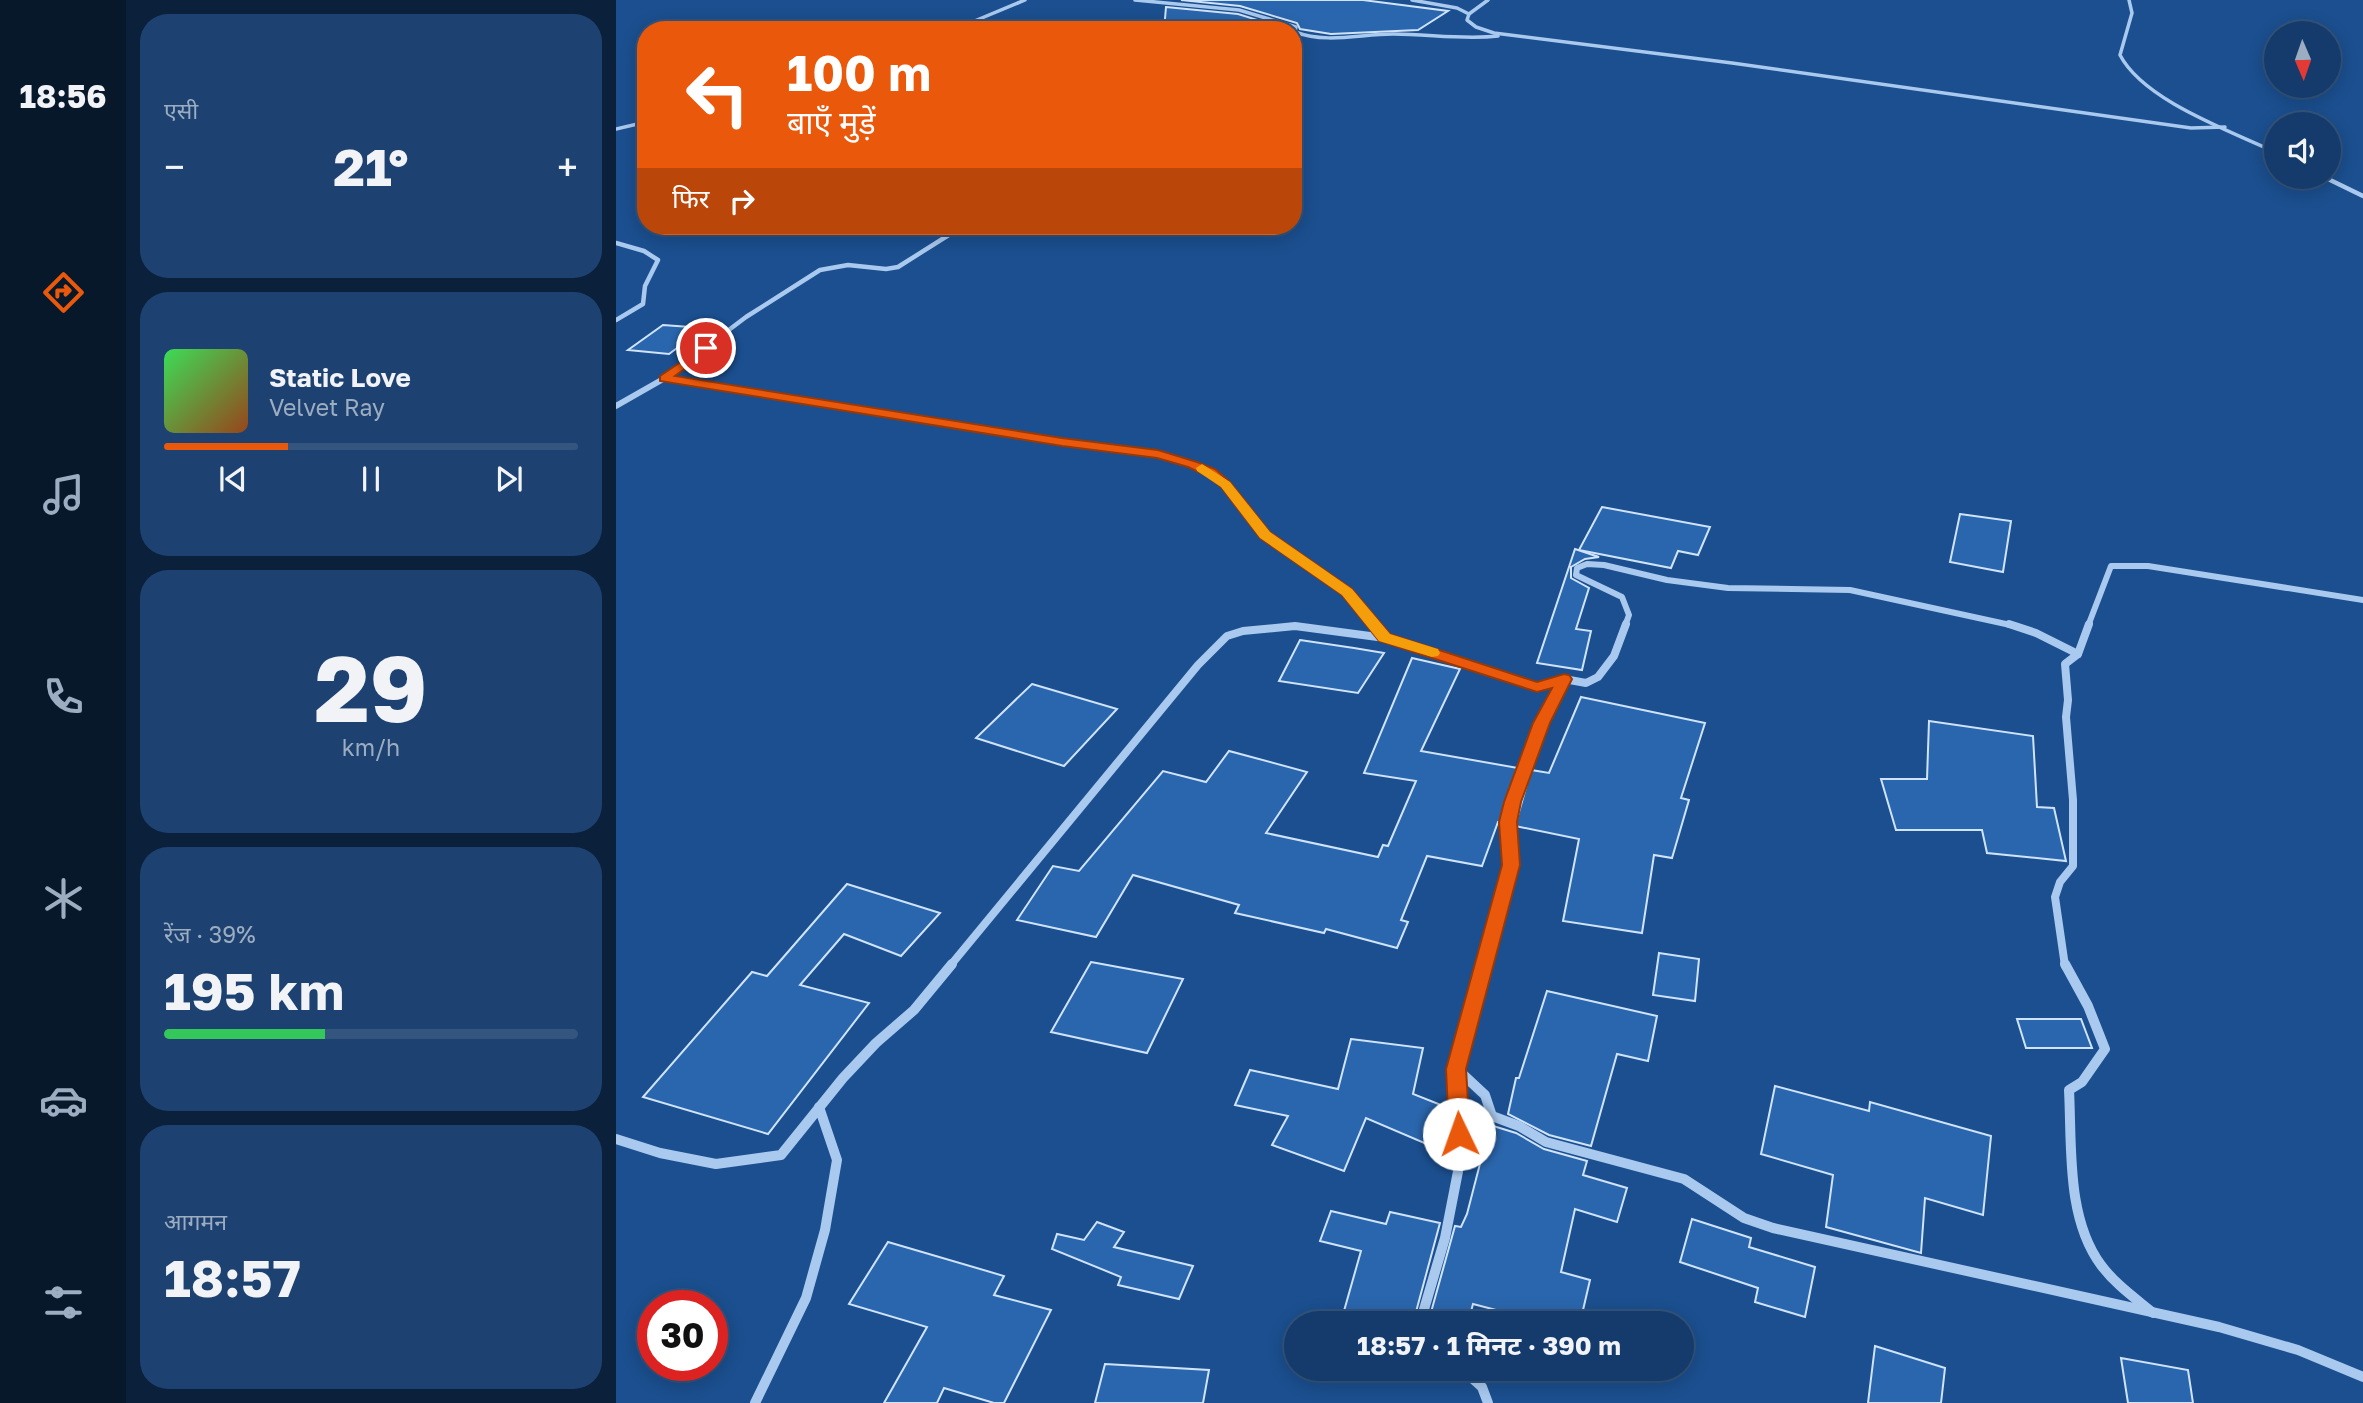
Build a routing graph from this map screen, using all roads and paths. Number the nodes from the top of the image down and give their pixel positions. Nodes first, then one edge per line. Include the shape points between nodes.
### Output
1 (1025, 0) edge
2 (1135, 0) edge
3 (1412, 0) edge
4 (1488, 0) edge
5 (2129, 0) edge
6 (1469, 14) junction
7 (975, 21) edge
8 (1278, 21) edge
9 (1505, 34) junction
10 (1302, 35) edge
11 (637, 124) edge
12 (2222, 127) junction
13 (616, 129) edge
14 (2264, 147) edge
15 (2341, 185) edge
16 (2363, 196) edge
17 (950, 235) edge
18 (616, 243) edge
19 (616, 320) edge
20 (664, 378) junction
21 (616, 406) edge
22 (2363, 600) edge
23 (1385, 638) junction
24 (2078, 654) junction
25 (1564, 679) junction
26 (1456, 1069) junction
27 (819, 1107) junction
28 (616, 1139) edge
29 (1424, 1311) edge
30 (2153, 1313) junction
31 (2363, 1377) edge
32 (1475, 1381) edge
33 (755, 1403) edge
34 (1488, 1403) edge

1 - 7 street
2 - 8 street via 1250,12
3 - 6 street
4 - 6 street
5 - 12 street via 2133,13 2120,55 2122,65 2148,88
6 - 9 street via 1467,20 1476,27
9 - 10 street via 1466,40
9 - 12 street via 2202,129
11 - 13 street
12 - 14 street
15 - 16 street
17 - 20 street via 898,267 848,265 820,270
18 - 19 street via 658,260 645,286 643,304
20 - 21 street
20 - 23 street via 1158,454 1193,464 1225,484 1265,535 1347,592
22 - 24 street via 2148,566 2111,566
23 - 25 street via 1537,687
23 - 27 street via 1295,626 1227,636 1198,665 914,1010 878,1038
24 - 25 street via 2012,625 1879,594 1728,588 1587,564 1577,568 1576,575 1622,597 1629,615 1614,656 1598,677 1586,683
24 - 30 street via 2065,664 2073,866 2054,897 2066,970 2088,1006 2105,1049 2082,1082 2069,1090 2080,1221 2099,1263
25 - 26 street via 1512,802 1508,822 1511,865
26 - 29 street via 1461,1156 1445,1238
26 - 30 street via 1485,1095 1492,1116 1546,1142 1684,1179 1744,1217 1773,1228
27 - 28 street via 781,1155 716,1164
27 - 33 street via 837,1160 825,1230 806,1298
30 - 31 street via 2298,1350
32 - 34 street

